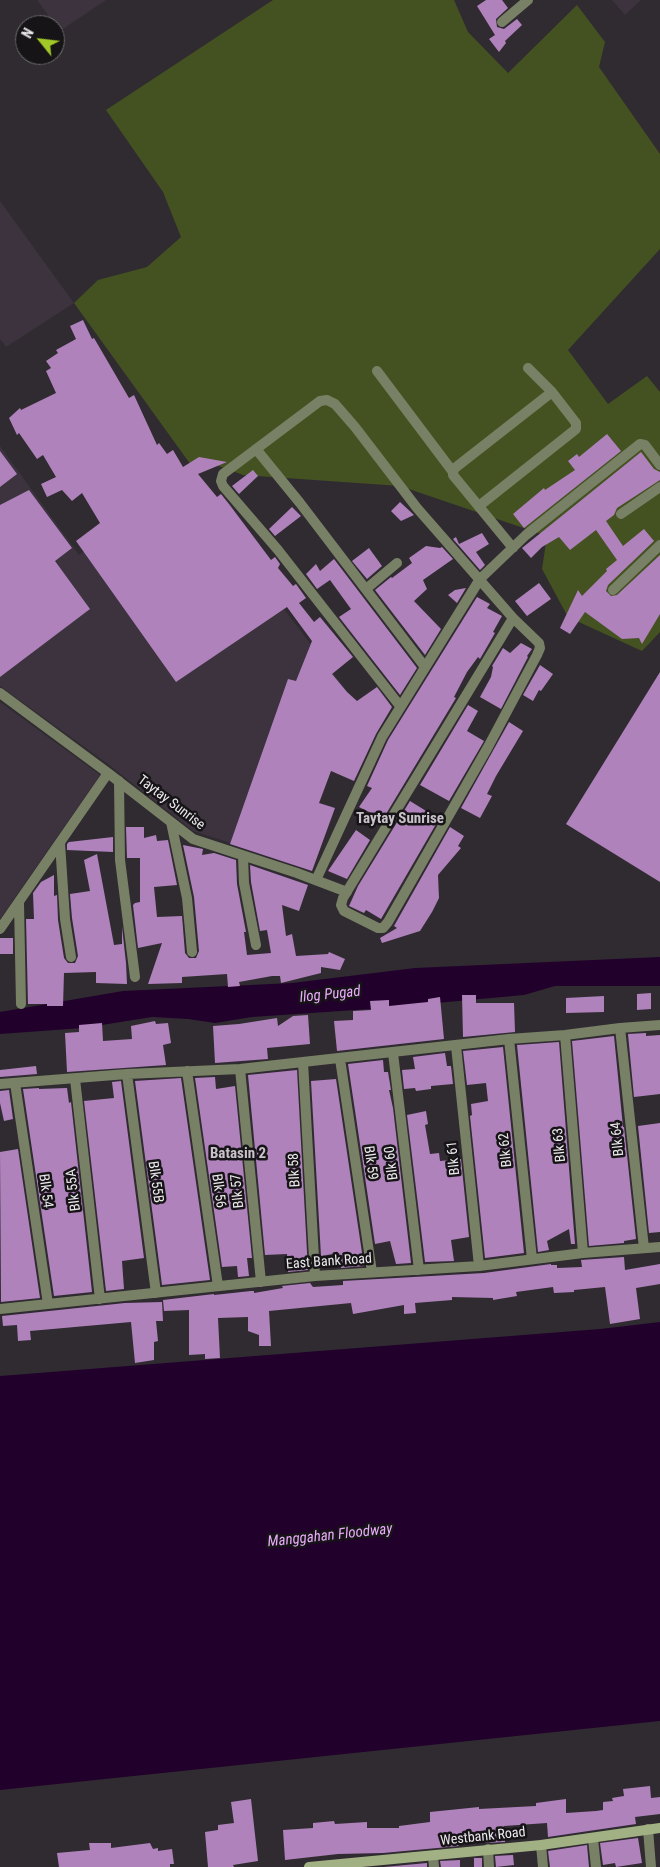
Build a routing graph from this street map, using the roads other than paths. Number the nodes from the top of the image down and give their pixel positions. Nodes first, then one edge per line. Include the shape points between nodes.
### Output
1 (528, 0) edge
2 (502, 22) dead end
3 (528, 368) dead end
4 (376, 371) dead end
5 (552, 392) junction
6 (256, 449) junction
7 (660, 466) edge
8 (453, 472) junction
9 (660, 486) edge
10 (479, 506) junction
11 (621, 514) dead end
12 (660, 545) edge
13 (513, 548) junction
14 (397, 563) dead end
15 (480, 579) junction
16 (366, 590) junction
17 (613, 590) dead end
18 (512, 618) junction
19 (425, 668) junction
20 (0, 693) edge
21 (400, 706) junction
22 (108, 772) junction
23 (119, 781) junction
24 (171, 822) junction
25 (60, 843) junction
26 (243, 856) junction
27 (316, 880) junction
28 (347, 892) junction
29 (20, 902) junction
30 (0, 929) edge
31 (256, 945) dead end
32 (192, 952) dead end
33 (71, 957) dead end
34 (135, 977) dead end
35 (20, 1004) dead end
36 (660, 1025) edge
37 (620, 1028) junction
38 (565, 1035) junction
39 (508, 1039) junction
40 (456, 1046) junction
41 (393, 1053) junction
42 (340, 1058) junction
43 (303, 1062) junction
44 (240, 1069) junction
45 (187, 1071) junction
46 (126, 1074) junction
47 (75, 1079) junction
48 (15, 1083) junction
49 (0, 1084) edge
50 (660, 1247) edge
51 (644, 1248) junction
52 (583, 1253) junction
53 (532, 1258) junction
54 (479, 1266) junction
55 (418, 1270) junction
56 (372, 1272) junction
57 (315, 1276) junction
58 (261, 1282) junction
59 (218, 1286) junction
60 (156, 1293) junction
61 (100, 1299) junction
62 (48, 1304) junction
63 (0, 1308) edge
64 (660, 1828) edge
65 (648, 1829) junction
66 (593, 1839) junction
67 (542, 1845) junction
68 (488, 1850) junction
69 (433, 1862) edge
70 (378, 1863) edge
71 (325, 1866) edge
72 (309, 1867) edge
73 (489, 1867) edge
74 (543, 1867) edge
75 (596, 1867) edge
76 (651, 1867) edge

1 - 2 street
3 - 5 street
4 - 8 street
5 - 8 street
5 - 10 street via 576,423 576,429
6 - 15 street via 320,400 335,404 417,508
6 - 16 street
6 - 21 street via 223,474 221,481
7 - 13 street via 645,445 640,444
8 - 10 street
9 - 11 street
10 - 13 street
12 - 17 street
13 - 15 street
14 - 16 street
15 - 18 street
15 - 19 street
16 - 19 street
18 - 28 street
18 - 28 street via 540,648 386,926 378,928 344,911 342,905
19 - 21 street
20 - 22 street, Taytay Sunrise
21 - 27 street
22 - 23 street, Taytay Sunrise
22 - 25 street
23 - 24 street, Taytay Sunrise
23 - 34 street via 120,860
24 - 26 street, Taytay Sunrise via 193,840
24 - 32 street via 187,898
25 - 29 street
25 - 33 street
26 - 27 street, Taytay Sunrise
26 - 31 street via 244,883
27 - 28 street, Taytay Sunrise
29 - 30 street
29 - 35 street
36 - 37 street
37 - 38 street
37 - 51 street, Blk 64
38 - 39 street
38 - 52 street, Blk 63
39 - 40 street
39 - 53 street, Blk 62
40 - 41 street
40 - 54 street, Blk 61
41 - 42 street
41 - 55 street, Blk 60
42 - 43 street
42 - 56 street, Blk 59
43 - 44 street
43 - 57 street, Blk 58
44 - 45 street
44 - 58 street, Blk 57
45 - 46 street
45 - 59 street, Blk 56
46 - 47 street
46 - 60 street, Blk 55B
47 - 48 street
47 - 61 street, Blk 55A
48 - 49 street
48 - 62 street, Blk 54
50 - 51 street, East Bank Road
51 - 52 street, East Bank Road
52 - 53 street, East Bank Road
53 - 54 street, East Bank Road
54 - 55 street, East Bank Road
55 - 56 street, East Bank Road
56 - 57 street, East Bank Road
57 - 58 street, East Bank Road
58 - 59 street, East Bank Road
59 - 60 street, East Bank Road
60 - 61 street, East Bank Road
61 - 62 street, East Bank Road
62 - 63 street, East Bank Road
64 - 65 street, Westbank Road
65 - 66 street, Westbank Road
65 - 76 street
66 - 67 street, Westbank Road
66 - 75 street
67 - 68 street, Westbank Road
67 - 74 street
68 - 69 street, Westbank Road
68 - 73 street
69 - 70 street, Westbank Road
70 - 71 street, Westbank Road
71 - 72 street, Westbank Road

